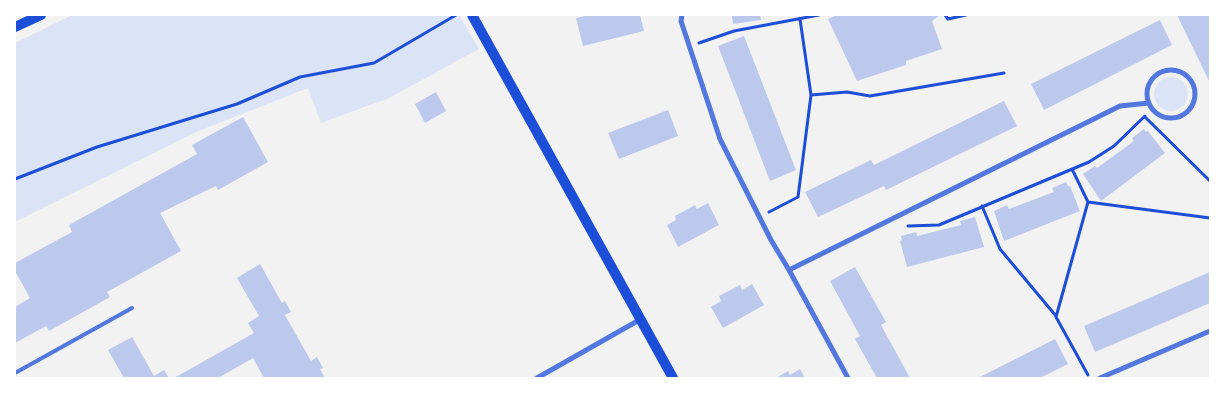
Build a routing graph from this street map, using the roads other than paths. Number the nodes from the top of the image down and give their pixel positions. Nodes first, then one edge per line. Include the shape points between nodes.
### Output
1 (41, 15) edge
2 (472, 15) edge
3 (682, 15) edge
4 (15, 27) edge
5 (1149, 103) junction
6 (790, 270) junction
7 (132, 308) dead end
8 (641, 319) junction
9 (1210, 331) edge
10 (15, 373) edge
11 (538, 378) edge
12 (673, 378) edge
13 (848, 378) edge
14 (1100, 378) edge

1 - 4 main road
2 - 8 main road
3 - 6 street via 681,21 720,139
5 - 5 street via 1161,116 1170,118 1186,113 1195,96 1191,79 1177,70 1158,74 1148,89
5 - 6 street via 1120,106
6 - 13 street
7 - 10 lane
8 - 11 street
8 - 12 main road
9 - 14 street

